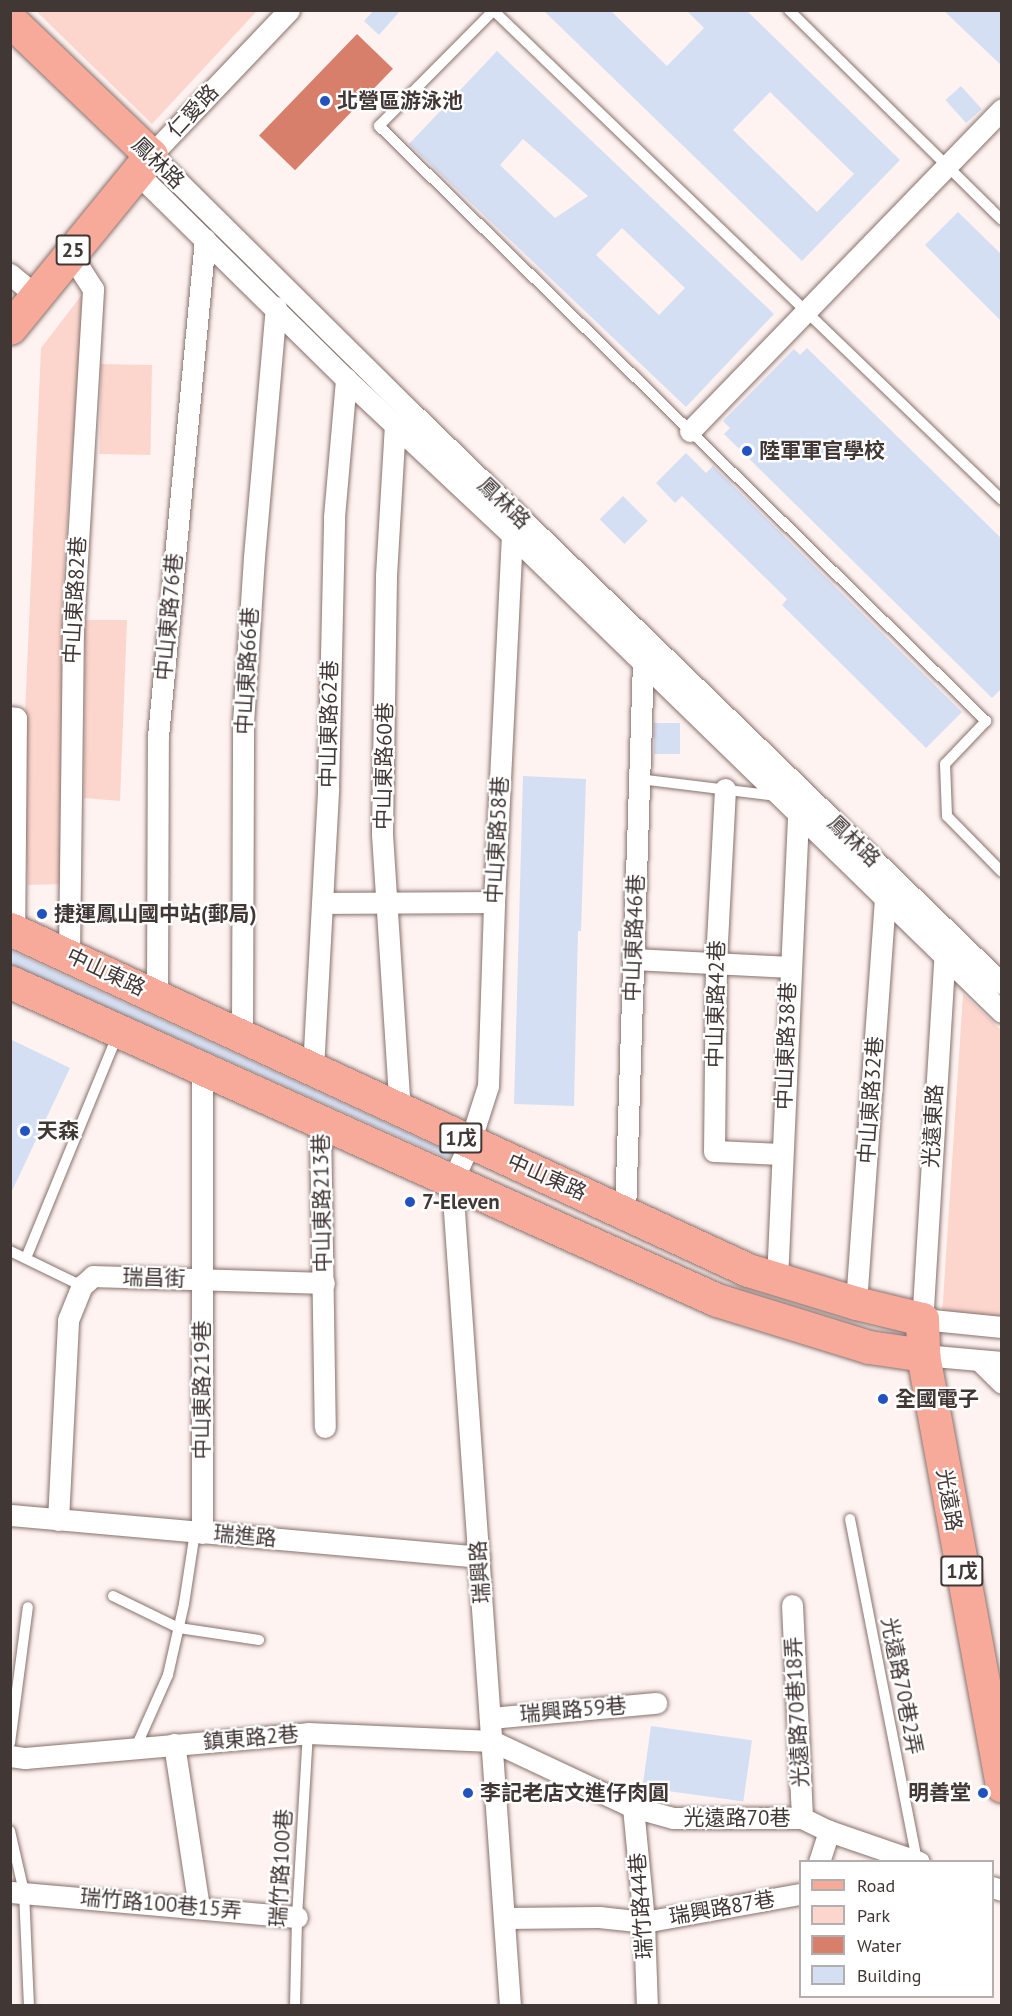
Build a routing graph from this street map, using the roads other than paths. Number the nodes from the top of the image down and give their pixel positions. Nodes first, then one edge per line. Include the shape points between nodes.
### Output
1 (289, 10) edge
2 (789, 10) edge
3 (494, 11) edge
4 (10, 20) edge
5 (10, 49) edge
6 (1002, 109) edge
7 (144, 164) junction
8 (947, 167) junction
9 (1002, 220) edge
10 (205, 239) junction
11 (70, 253) junction
12 (10, 274) edge
13 (35, 295) junction
14 (276, 307) junction
15 (807, 311) junction
16 (10, 328) edge
17 (345, 379) junction
18 (395, 424) junction
19 (690, 431) junction
20 (1002, 500) edge
21 (512, 536) junction
22 (643, 663) junction
23 (10, 717) edge
24 (639, 779) junction
25 (725, 789) junction
26 (781, 796) junction
27 (798, 813) junction
28 (1002, 872) edge
29 (885, 897) junction
30 (387, 902) junction
31 (494, 902) junction
32 (323, 903) junction
33 (12, 930) edge
34 (948, 933) junction
35 (69, 955) junction
36 (943, 955) junction
37 (634, 959) junction
38 (716, 963) junction
39 (790, 967) junction
40 (10, 982) edge
41 (1002, 984) edge
42 (157, 995) junction
43 (1002, 1012) edge
44 (120, 1031) junction
45 (242, 1035) junction
46 (202, 1067) junction
47 (313, 1069) junction
48 (400, 1108) junction
49 (320, 1122) junction
50 (471, 1142) junction
51 (782, 1154) junction
52 (452, 1182) junction
53 (625, 1213) junction
54 (10, 1251) edge
55 (26, 1258) junction
56 (202, 1280) junction
57 (777, 1280) junction
58 (324, 1283) junction
59 (82, 1286) junction
60 (856, 1303) junction
61 (922, 1319) junction
62 (1002, 1327) edge
63 (923, 1355) junction
64 (980, 1361) junction
65 (1002, 1362) edge
66 (1002, 1383) edge
67 (325, 1427) dead end
68 (10, 1515) edge
69 (850, 1519) dead end
70 (58, 1520) junction
71 (198, 1532) junction
72 (479, 1557) junction
73 (113, 1596) dead end
74 (792, 1605) dead end
75 (28, 1607) dead end
76 (179, 1628) junction
77 (259, 1640) dead end
78 (656, 1703) dead end
79 (490, 1718) junction
80 (308, 1732) junction
81 (492, 1741) junction
82 (10, 1743) edge
83 (174, 1744) junction
84 (136, 1747) junction
85 (10, 1756) edge
86 (1002, 1786) edge
87 (633, 1808) junction
88 (802, 1818) junction
89 (10, 1831) edge
90 (829, 1831) junction
91 (820, 1860) edge
92 (915, 1860) edge
93 (918, 1860) edge
94 (17, 1892) edge
95 (799, 1894) edge
96 (199, 1908) junction
97 (297, 1917) junction
98 (504, 1918) junction
99 (644, 1922) junction
100 (29, 2006) edge
101 (295, 2006) edge
102 (510, 2006) edge
103 (647, 2006) edge

1 - 7 street, 仁愛路
2 - 8 lane
3 - 15 lane
3 - 19 lane via 379,126
4 - 7 main road, 鳳林路
5 - 7 main road, 鳳林路
6 - 8 street
7 - 10 street, 鳳林路
7 - 11 main road, 仁愛路 / 25
7 - 34 street, 鳳林路 via 419,421
8 - 9 lane
8 - 15 street
10 - 14 street, 鳳林路
10 - 42 street, 中山東路76巷 via 158,736
11 - 13 main road, 仁愛路 / 25
11 - 35 street, 中山東路82巷 via 93,289 73,627
12 - 13 street
13 - 16 main road, 仁愛路 / 25
14 - 17 street, 鳳林路
14 - 45 street, 中山東路66巷 via 243,723
15 - 19 street
15 - 20 lane
17 - 18 street, 鳳林路
17 - 32 street, 中山東路62巷 via 334,517
18 - 21 street, 鳳林路
18 - 30 street, 中山東路60巷 via 386,577 382,834
19 - 28 lane via 986,721 945,764 946,816
21 - 22 street, 鳳林路
21 - 31 street, 中山東路58巷
22 - 24 street, 中山東路46巷
22 - 26 street, 鳳林路
23 - 33 street via 16,718
24 - 25 lane
24 - 37 street, 中山東路46巷
25 - 26 lane
25 - 38 street, 中山東路42巷
26 - 27 street, 鳳林路
27 - 29 street, 鳳林路
27 - 39 street, 中山東路38巷
29 - 36 street, 鳳林路
29 - 60 street, 中山東路32巷
30 - 31 street
30 - 32 street
30 - 48 street, 中山東路60巷
31 - 50 street, 中山東路58巷 via 488,1086
32 - 47 street, 中山東路62巷
33 - 35 main road, 中山東路 / 1戊
34 - 36 street, 光遠東路
34 - 41 street, 鳳林路
35 - 42 main road, 中山東路 / 1戊
36 - 43 street, 鳳林路
36 - 61 street, 光遠東路
37 - 38 street
37 - 53 street, 中山東路46巷
38 - 39 street
38 - 51 street, 中山東路42巷 via 714,1151
39 - 51 street, 中山東路38巷
40 - 44 main road, 中山東路 / 1戊
42 - 45 main road, 中山東路 / 1戊
44 - 46 main road, 中山東路 / 1戊
44 - 55 lane
45 - 47 main road, 中山東路 / 1戊
46 - 49 main road, 中山東路 / 1戊
46 - 56 street, 中山東路219巷
47 - 48 main road, 中山東路 / 1戊
48 - 50 main road, 中山東路 / 1戊
49 - 52 main road, 中山東路 / 1戊
49 - 58 street, 中山東路213巷
50 - 52 street, 瑞興路
50 - 53 main road, 中山東路 / 1戊
51 - 57 street, 中山東路38巷
52 - 63 main road, 中山東路 / 1戊 via 717,1300 869,1347
52 - 72 street, 瑞興路
53 - 57 main road, 中山東路 / 1戊
54 - 55 lane
55 - 59 lane
56 - 58 street, 瑞昌街
56 - 59 street, 瑞昌街 via 93,1276
56 - 71 street, 中山東路219巷
57 - 60 main road, 中山東路 / 1戊
58 - 67 street
59 - 70 street via 68,1320
60 - 61 main road, 中山東路 / 1戊
61 - 62 street, 中山東路
61 - 63 main road, 光遠路 / 1戊
63 - 64 street, 中山東路
63 - 86 main road, 光遠路 / 1戊
64 - 65 street, 中山東路
64 - 66 street
68 - 70 street, 瑞進路
69 - 93 lane, 光遠路70巷2弄
70 - 71 street, 瑞進路
71 - 72 street, 瑞進路
71 - 76 lane
72 - 79 street, 瑞興路
73 - 76 lane
74 - 88 street, 光遠路70巷18弄
75 - 82 lane
76 - 77 lane
76 - 84 lane via 168,1675
78 - 79 street, 瑞興路59巷
79 - 81 street, 瑞興路
80 - 81 street, 鎮東路2巷
80 - 83 street, 鎮東路2巷
80 - 97 lane, 瑞竹路100巷
81 - 87 street, 光遠路70巷
81 - 98 street, 瑞興路
83 - 84 street, 鎮東路2巷
83 - 96 street
84 - 85 street, 鎮東路2巷 via 25,1758
87 - 88 street, 光遠路70巷 via 673,1818
87 - 99 street, 瑞竹路44巷
88 - 90 street, 光遠路70巷
89 - 94 lane
90 - 91 street
90 - 92 street, 光遠路70巷
94 - 96 street, 瑞竹路100巷15弄
94 - 100 lane
95 - 99 street, 瑞興路87巷
96 - 97 street, 瑞竹路100巷15弄
97 - 101 lane, 瑞竹路100巷
98 - 99 street, 瑞興路87巷 via 599,1917
98 - 102 street, 瑞興路
99 - 103 street, 瑞竹路44巷

